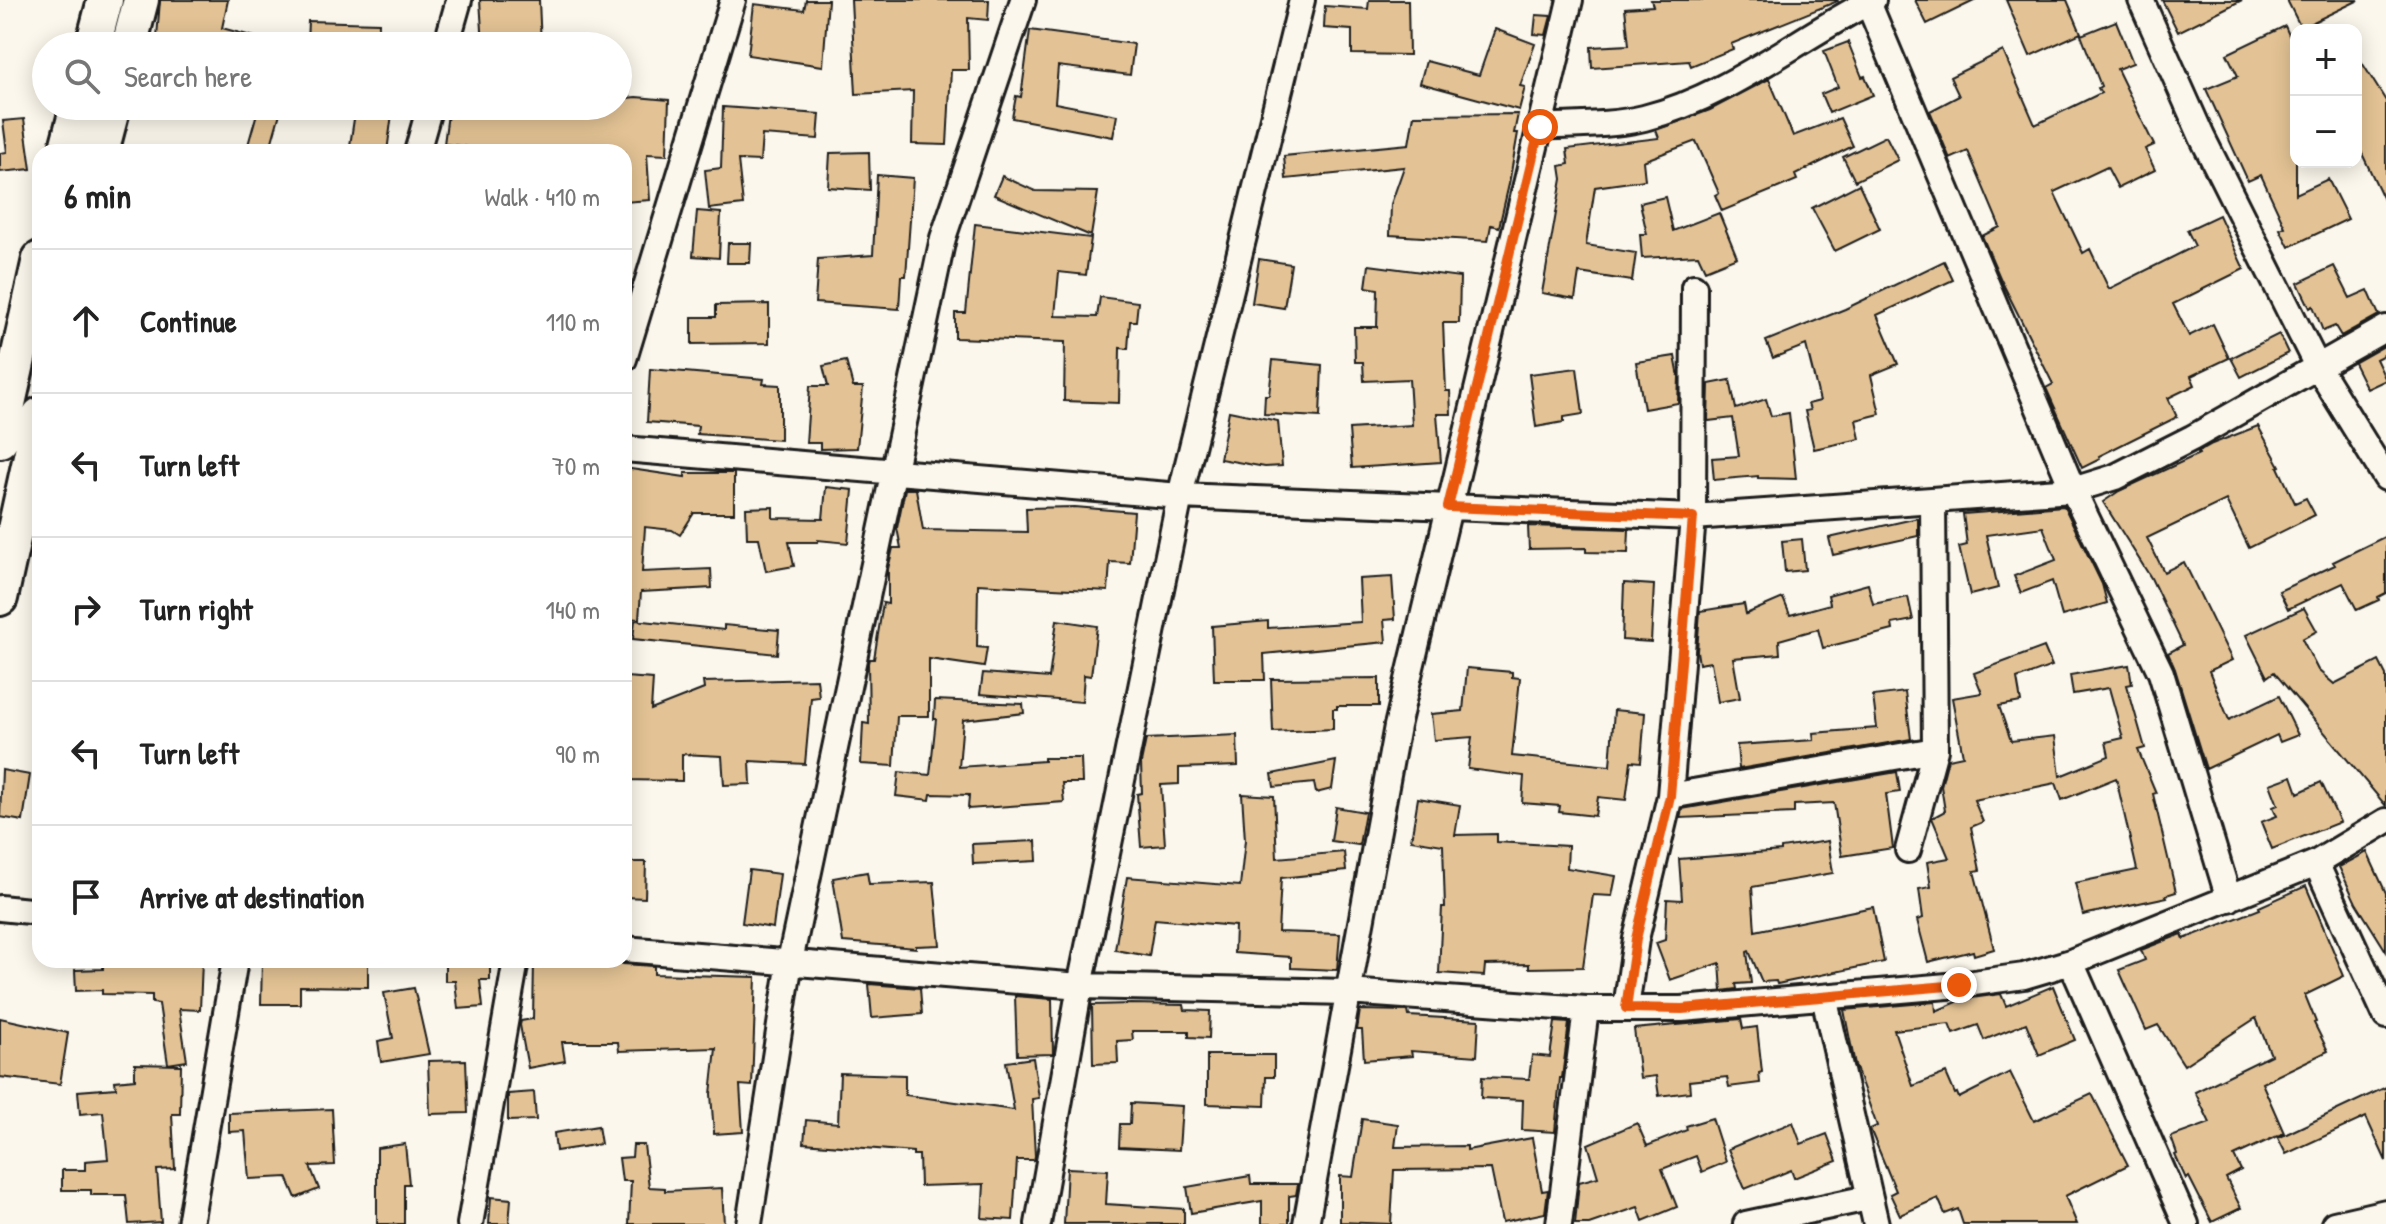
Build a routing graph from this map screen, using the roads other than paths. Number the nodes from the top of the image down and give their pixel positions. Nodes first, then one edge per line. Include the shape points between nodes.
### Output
1 (105, 0) edge
2 (141, 0) edge
3 (459, 0) edge
4 (733, 0) edge
5 (1023, 0) edge
6 (1302, 0) edge
7 (1570, 0) edge
8 (2141, 0) edge
9 (1869, 1) edge
10 (97, 32) edge
11 (133, 32) edge
12 (450, 32) edge
13 (74, 120) edge
14 (109, 120) edge
15 (426, 120) edge
16 (1540, 127) junction
17 (68, 144) edge
18 (103, 144) edge
19 (419, 144) edge
20 (1694, 287) dead end
21 (32, 295) edge
22 (2386, 328) edge
23 (632, 333) edge
24 (2317, 366) junction
25 (0, 440) edge
26 (632, 450) edge
27 (32, 456) edge
28 (895, 473) junction
29 (2386, 478) edge
30 (2073, 490) junction
31 (1180, 496) junction
32 (1933, 501) junction
33 (1448, 507) junction
34 (1693, 517) junction
35 (0, 598) edge
36 (1935, 750) junction
37 (1670, 796) junction
38 (2386, 821) edge
39 (1908, 850) dead end
40 (2316, 863) junction
41 (2229, 899) junction
42 (0, 908) edge
43 (32, 911) edge
44 (632, 950) edge
45 (790, 961) junction
46 (2071, 962) junction
47 (234, 968) edge
48 (515, 968) edge
49 (1080, 986) junction
50 (1348, 992) junction
51 (1824, 997) junction
52 (1626, 1008) junction
53 (1586, 1009) junction
54 (2386, 1016) edge
55 (1868, 1198) junction
56 (2386, 1212) edge
57 (190, 1224) edge
58 (470, 1224) edge
59 (749, 1224) edge
60 (1038, 1224) edge
61 (1306, 1224) edge
62 (1559, 1224) edge
63 (1746, 1224) edge
64 (1876, 1224) edge
65 (2186, 1224) edge
66 (2334, 1224) edge

1 - 10 main road
2 - 11 main road
3 - 12 street
4 - 23 street
5 - 28 street via 943,238
6 - 31 street
7 - 16 street
8 - 24 street via 2202,137
9 - 16 street via 1735,81 1680,107 1641,119
9 - 30 street
13 - 17 main road
14 - 18 main road
15 - 19 street
16 - 33 street
20 - 34 street
21 - 25 main road
22 - 24 street
24 - 29 street
24 - 30 street via 2141,464
26 - 28 street
27 - 35 main road
28 - 31 street
28 - 45 street
30 - 32 street
30 - 41 street via 2161,673
31 - 33 street
31 - 49 street
32 - 34 street
32 - 36 street
33 - 34 street
33 - 50 street via 1397,726
34 - 37 street
36 - 37 street
36 - 39 street
37 - 52 street via 1636,939
38 - 40 street
40 - 41 street
40 - 54 street
41 - 46 street
42 - 43 street
44 - 45 street
45 - 49 street
45 - 59 street
46 - 51 street via 2024,976
46 - 65 street
47 - 57 street
48 - 58 street
49 - 50 street
49 - 60 street
50 - 53 street
50 - 61 street
51 - 52 street via 1682,1009
51 - 55 street
52 - 53 street
53 - 62 street
55 - 63 street
55 - 64 street
56 - 66 street

